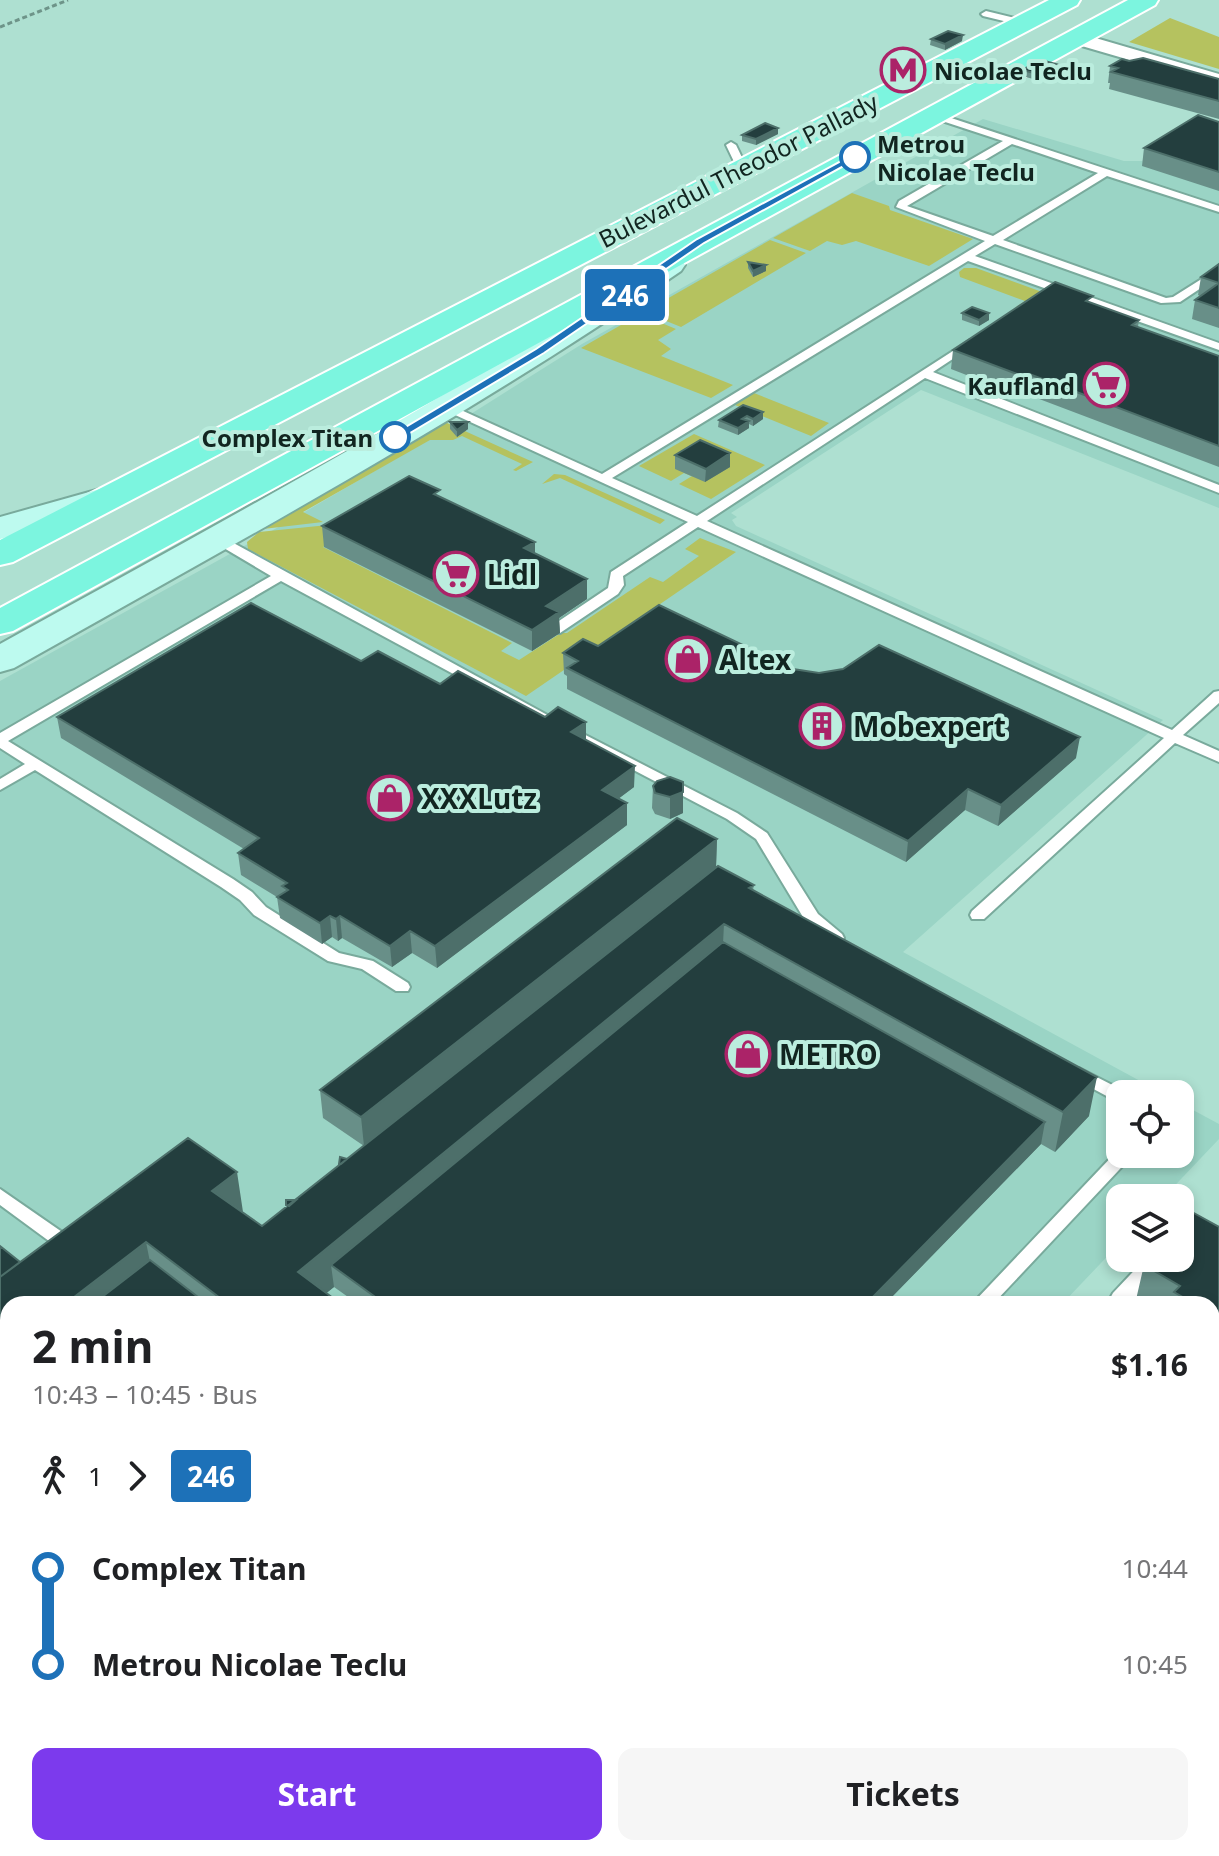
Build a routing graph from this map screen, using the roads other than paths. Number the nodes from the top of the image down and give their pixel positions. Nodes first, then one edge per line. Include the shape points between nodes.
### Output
1 (1068, 0) edge
2 (1146, 0) edge
3 (986, 14) dead end
4 (1024, 23) junction
5 (1075, 38) junction
6 (1219, 80) edge
7 (933, 115) junction
8 (1011, 141) junction
9 (1106, 172) junction
10 (1219, 209) edge
11 (701, 241) junction
12 (993, 241) junction
13 (967, 257) junction
14 (1067, 267) junction
15 (1219, 271) edge
16 (1042, 283) junction
17 (984, 334) edge
18 (1219, 347) edge
19 (924, 373) junction
20 (446, 408) junction
21 (603, 478) junction
22 (1219, 489) edge
23 (110, 497) junction
24 (696, 520) junction
25 (0, 528) edge
26 (217, 538) junction
27 (0, 554) edge
28 (280, 576) junction
29 (0, 623) edge
30 (555, 630) edge
31 (0, 660) edge
32 (1219, 695) edge
33 (1173, 736) junction
34 (0, 741) edge
35 (1219, 757) edge
36 (35, 764) junction
37 (0, 785) edge
38 (978, 915) dead end
39 (856, 949) edge
40 (402, 987) dead end
41 (1064, 1065) edge
42 (1106, 1088) edge
43 (1112, 1168) edge
44 (0, 1196) edge
45 (59, 1239) edge
46 (1157, 1272) edge
47 (989, 1296) edge
48 (1134, 1296) edge

1 - 4 main road, Bulevardul Theodor Pallady
2 - 5 main road, Bulevardul Theodor Pallady
3 - 4 lane
4 - 5 main road
4 - 23 main road, Bulevardul Theodor Pallady via 736,157
5 - 6 street
5 - 7 main road, Bulevardul Theodor Pallady
7 - 8 lane
7 - 11 main road, Bulevardul Theodor Pallady
8 - 9 lane
8 - 12 lane via 901,207
9 - 10 lane
9 - 12 lane
11 - 20 street
11 - 29 main road, Bulevardul Theodor Pallady
12 - 13 lane
12 - 14 lane
13 - 16 lane
13 - 21 lane
14 - 15 lane via 1169,301
14 - 16 lane
16 - 18 lane
17 - 19 lane
19 - 22 lane
19 - 24 lane
20 - 21 lane
20 - 26 street
21 - 24 lane
23 - 25 street, Bulevardul Theodor Pallady
23 - 27 main road, Bulevardul Theodor Pallady
24 - 30 lane via 616,575 613,591
24 - 33 lane
26 - 28 lane
26 - 31 street
28 - 34 lane
28 - 39 lane via 748,826 771,846 819,926
32 - 33 lane
33 - 35 lane
33 - 38 lane
34 - 36 lane
36 - 37 lane
36 - 40 lane via 227,883 260,911 334,957 367,965
41 - 42 lane
43 - 47 lane
44 - 45 lane
46 - 48 street

